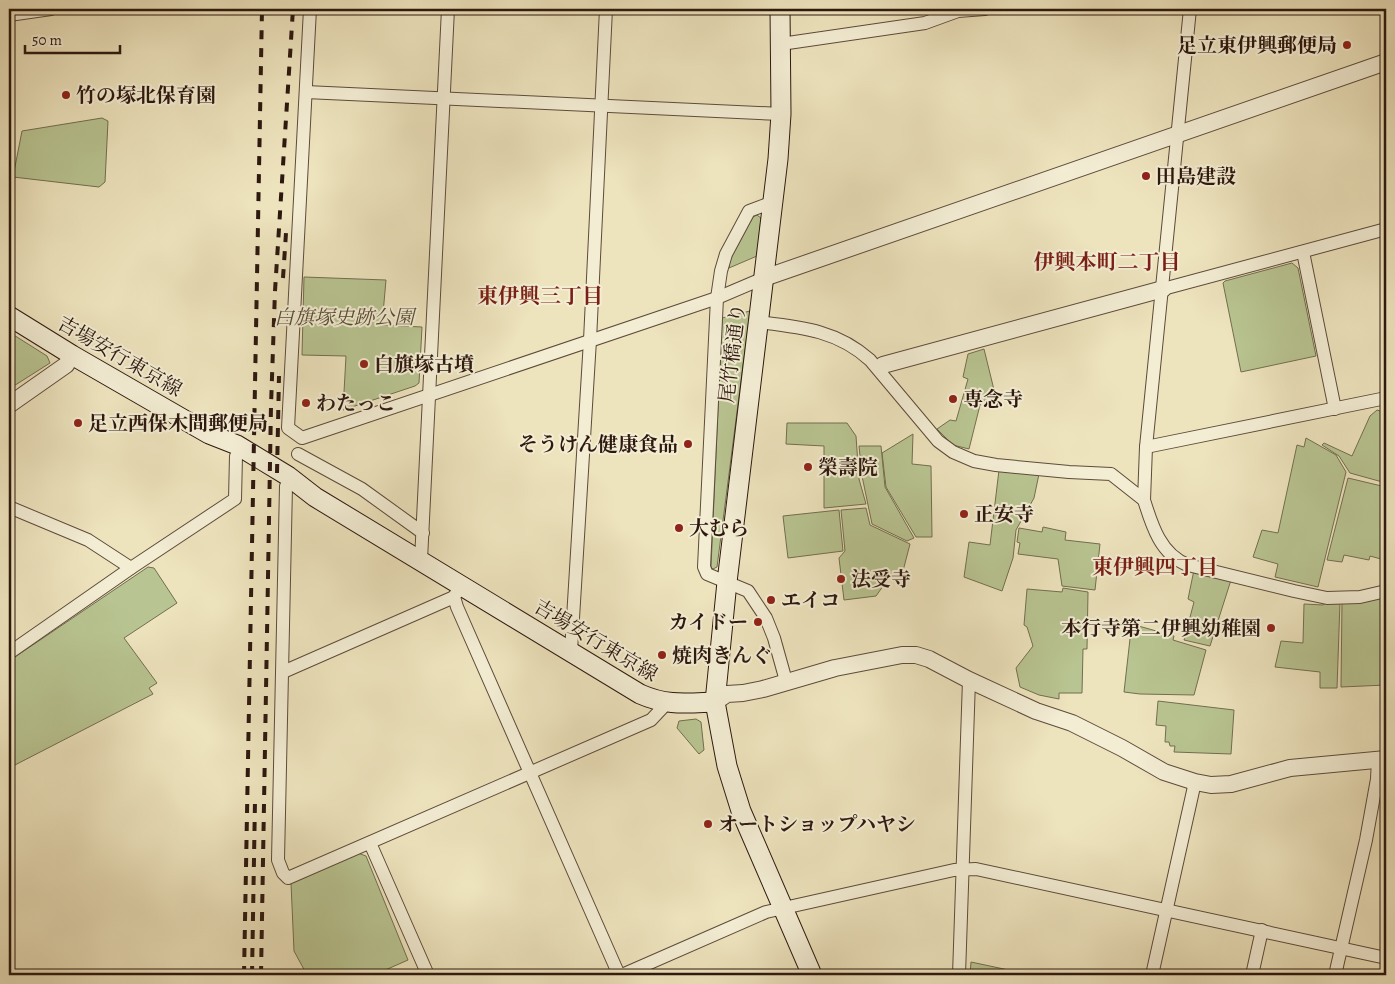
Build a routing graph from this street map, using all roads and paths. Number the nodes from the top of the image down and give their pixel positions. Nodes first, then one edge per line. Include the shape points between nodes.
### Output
1 (51, 9) edge
2 (310, 9) edge
3 (448, 9) edge
4 (606, 9) edge
5 (780, 9) edge
6 (985, 9) edge
7 (1190, 9) edge
8 (9, 15) edge
9 (781, 44) junction
10 (1386, 62) edge
11 (306, 92) junction
12 (444, 98) junction
13 (602, 106) junction
14 (781, 114) junction
15 (1177, 135) junction
16 (773, 202) junction
17 (1386, 229) edge
18 (1303, 252) junction
19 (764, 278) junction
20 (1162, 289) junction
21 (717, 298) junction
22 (9, 316) edge
23 (758, 322) junction
24 (590, 340) junction
25 (72, 355) junction
26 (880, 367) junction
27 (429, 395) junction
28 (1386, 398) edge
29 (9, 405) edge
30 (1335, 409) junction
31 (209, 434) junction
32 (302, 438) junction
33 (1146, 447) junction
34 (298, 454) junction
35 (236, 456) junction
36 (287, 481) junction
37 (1144, 500) junction
38 (9, 507) edge
39 (423, 533) junction
40 (422, 560) junction
41 (131, 568) junction
42 (727, 582) junction
43 (458, 591) junction
44 (1386, 591) edge
45 (571, 651) junction
46 (9, 653) edge
47 (283, 672) junction
48 (969, 680) junction
49 (786, 681) junction
50 (714, 702) junction
51 (667, 703) junction
52 (1382, 759) edge
53 (530, 774) junction
54 (1195, 782) junction
55 (370, 843) junction
56 (963, 869) junction
57 (782, 908) junction
58 (1168, 909) junction
59 (1262, 930) junction
60 (1341, 948) junction
61 (1386, 958) edge
62 (428, 975) edge
63 (620, 975) edge
64 (812, 975) edge
65 (959, 975) edge
66 (1152, 975) edge
67 (1252, 975) edge
68 (1335, 975) edge

1 - 8 street
2 - 11 street
3 - 12 street
4 - 13 street
5 - 9 main road, 尾竹橋通り
6 - 9 street via 958,11 926,23
7 - 15 street
9 - 14 main road, 尾竹橋通り
10 - 15 street
11 - 12 street
11 - 32 street via 288,428
12 - 13 street
12 - 27 street
13 - 14 street
13 - 24 street
14 - 16 main road, 尾竹橋通り
15 - 19 street
15 - 20 street
16 - 19 main road, 尾竹橋通り
16 - 21 street via 749,211 726,254
17 - 18 street
18 - 20 street
18 - 30 street
19 - 21 street
19 - 23 main road, 尾竹橋通り
20 - 26 street
20 - 33 street
21 - 24 street
21 - 42 street via 704,567 707,574
22 - 25 main road, 吉場安行東京線
23 - 26 street via 808,328 832,335 858,349
23 - 42 main road, 尾竹橋通り
24 - 27 street
24 - 45 street
25 - 29 street via 66,365
25 - 31 main road, 吉場安行東京線
26 - 37 street via 938,441 952,452 996,465 1111,474
27 - 32 street
27 - 39 street
28 - 30 street
30 - 33 street
31 - 35 main road, 吉場安行東京線
31 - 36 main road, 吉場安行東京線 via 237,445
32 - 34 street
33 - 37 street
34 - 36 street
34 - 39 street via 362,489
35 - 36 main road, 吉場安行東京線
35 - 41 street via 236,499
36 - 40 main road, 吉場安行東京線
36 - 47 street
37 - 44 street via 1162,545 1180,562 1327,598 1360,597
38 - 41 street via 88,540
39 - 40 street
40 - 43 main road, 吉場安行東京線
41 - 46 street
42 - 49 street via 748,591 766,618
42 - 50 main road, 尾竹橋通り
43 - 45 main road, 吉場安行東京線
43 - 47 street
43 - 53 street via 457,607
45 - 51 main road, 吉場安行東京線 via 640,694
47 - 55 street via 278,860 283,873 288,878
48 - 49 street via 929,659 902,655
48 - 54 street via 1036,711 1072,723 1164,772
48 - 56 street
49 - 50 street via 763,689 727,694
50 - 51 main road, 吉場安行東京線
50 - 57 main road via 727,766 741,811
51 - 53 street via 650,720
52 - 54 street via 1290,768 1231,784
52 - 60 street
53 - 55 street
53 - 63 street
54 - 58 street
55 - 62 street
56 - 57 street
56 - 58 street via 976,868
56 - 65 street
57 - 63 street
57 - 64 main road
58 - 59 street
58 - 66 street
59 - 60 street
59 - 67 street
60 - 61 street
60 - 68 street

